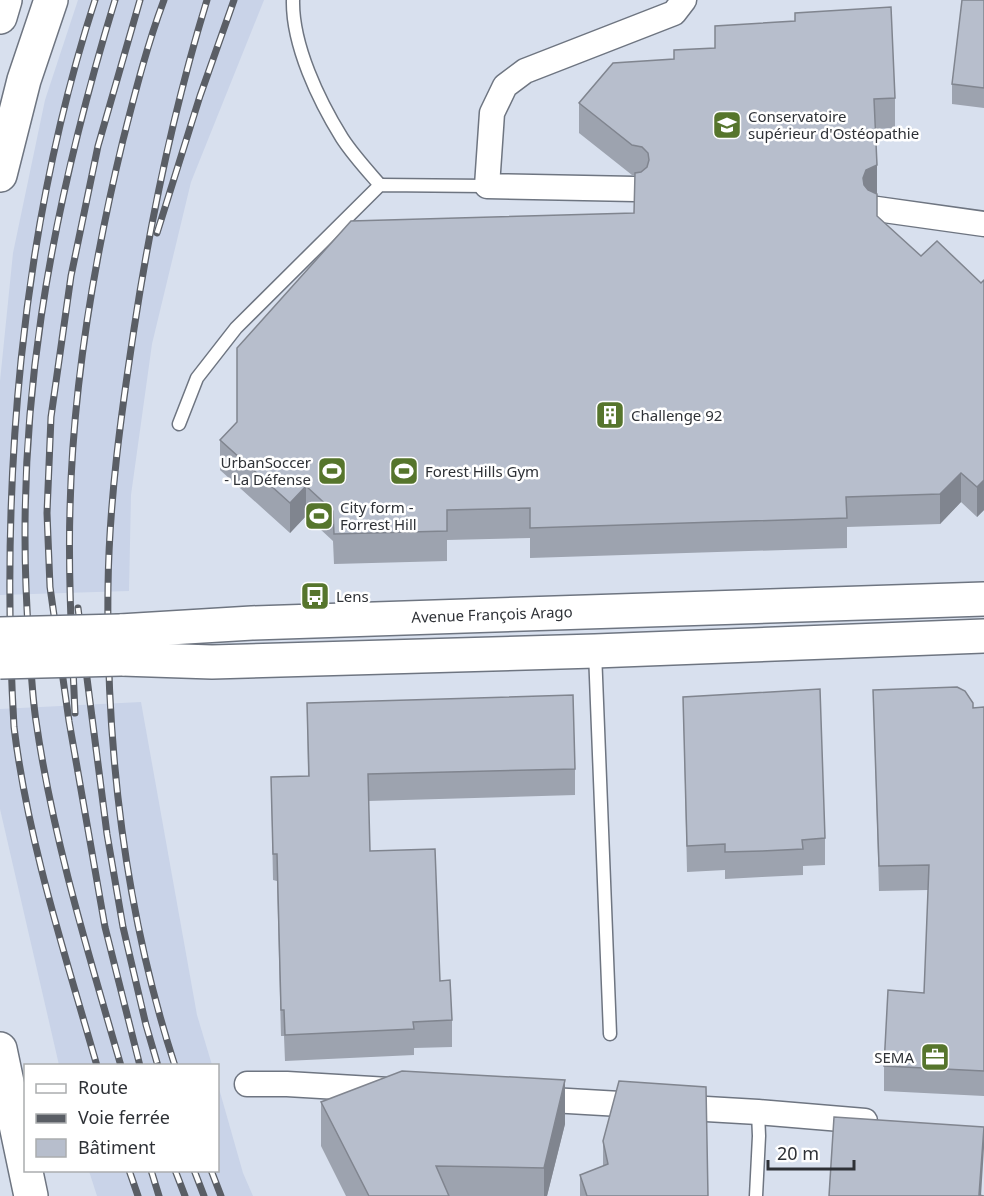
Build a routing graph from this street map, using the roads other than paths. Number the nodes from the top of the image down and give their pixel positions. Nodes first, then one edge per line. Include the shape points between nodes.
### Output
1 (5, 0) edge
2 (51, 0) edge
3 (293, 0) edge
4 (684, 0) edge
5 (0, 17) edge
6 (0, 175) edge
7 (380, 185) junction
8 (487, 186) junction
9 (635, 189) edge
10 (877, 209) edge
11 (984, 224) edge
12 (179, 424) dead end
13 (984, 599) edge
14 (0, 634) edge
15 (984, 636) edge
16 (121, 645) junction
17 (595, 651) junction
18 (0, 662) edge
19 (610, 1034) dead end
20 (0, 1049) edge
21 (247, 1084) dead end
22 (416, 1092) edge
23 (511, 1097) edge
24 (758, 1112) junction
25 (889, 1123) edge
26 (24, 1163) edge
27 (26, 1172) edge
28 (31, 1196) edge
29 (756, 1196) edge

1 - 5 main road
2 - 6 main road via 24,80
3 - 7 lane via 299,41 324,106 343,140
4 - 8 street via 675,13 525,71 505,86 492,113
7 - 8 lane
7 - 12 lane via 236,328 197,378
8 - 9 street
10 - 11 street
13 - 16 main road, Avenue François Arago via 252,623
14 - 16 main road, Avenue François Arago, bridge
15 - 17 main road, Avenue François Arago
16 - 17 main road, Avenue François Arago via 212,662
16 - 18 main road, Avenue François Arago, bridge
17 - 19 lane
20 - 26 main road
21 - 22 street
23 - 24 street
24 - 25 street
24 - 29 lane
27 - 28 main road

